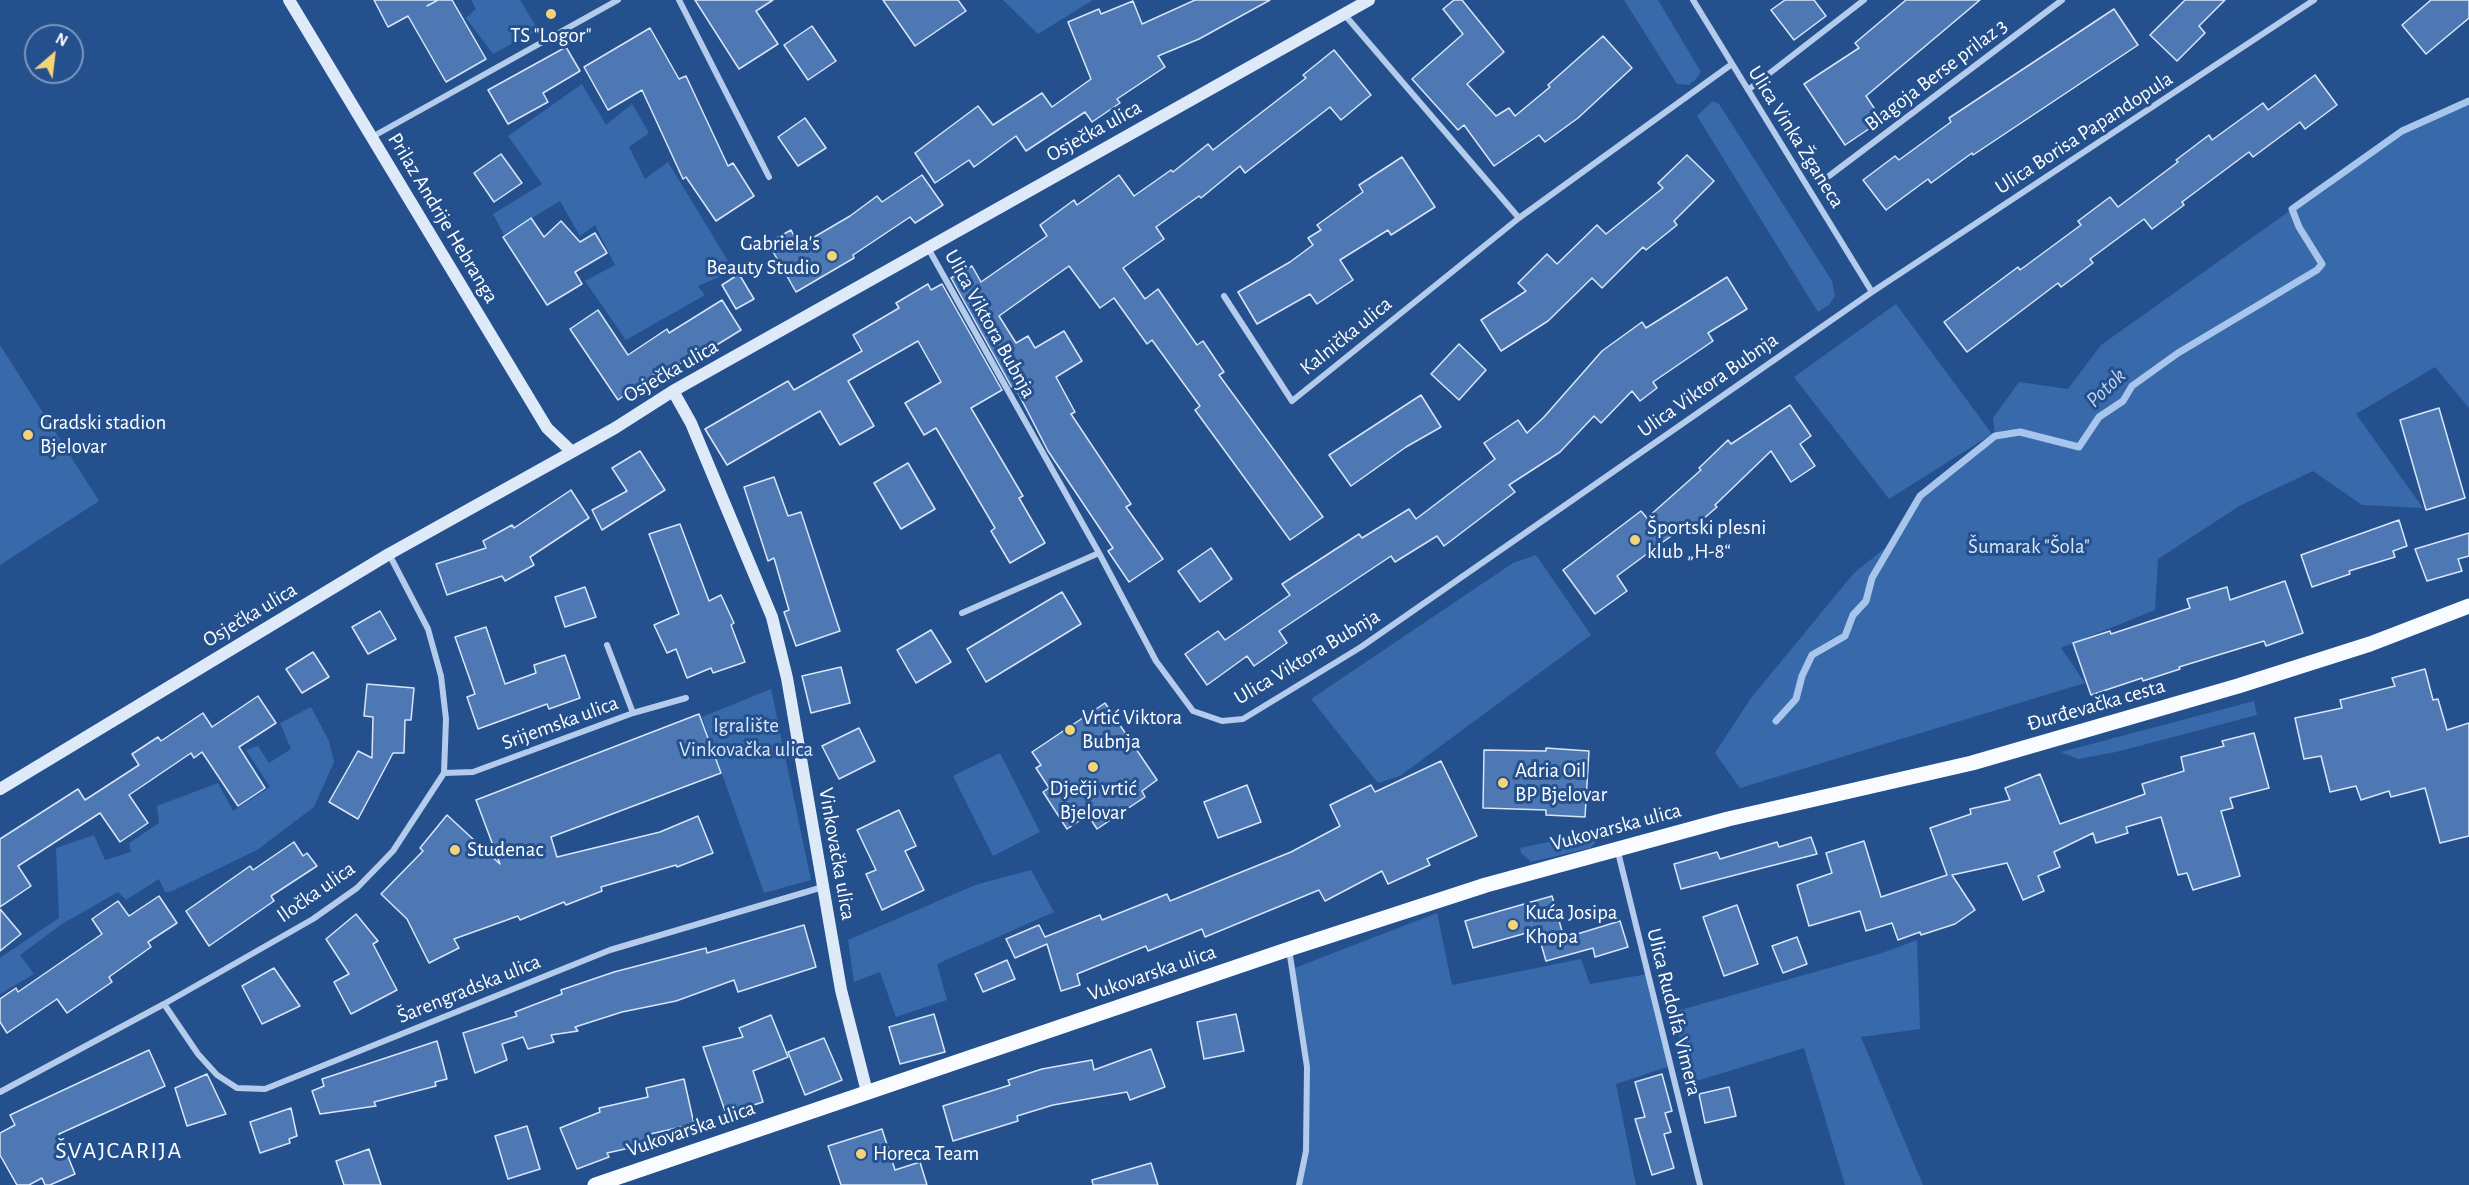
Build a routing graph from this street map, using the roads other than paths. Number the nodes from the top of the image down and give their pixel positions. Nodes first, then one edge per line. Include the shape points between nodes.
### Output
1 (289, 0) edge
2 (618, 0) edge
3 (679, 0) edge
4 (1369, 0) edge
5 (1693, 0) edge
6 (1864, 0) edge
7 (2062, 0) edge
8 (2299, 0) edge
9 (2314, 0) edge
10 (2305, 7) junction
11 (1344, 14) junction
12 (1732, 64) junction
13 (1748, 90) junction
14 (372, 138) junction
15 (1829, 176) dead end
16 (769, 177) dead end
17 (1519, 218) junction
18 (928, 247) junction
19 (1872, 292) junction
20 (1224, 296) dead end
21 (673, 391) junction
22 (570, 450) junction
23 (1099, 553) junction
24 (389, 554) junction
25 (2469, 606) edge
26 (962, 613) dead end
27 (608, 645) dead end
28 (686, 698) dead end
29 (633, 713) junction
30 (444, 774) junction
31 (0, 789) edge
32 (1728, 819) joint
33 (1617, 848) junction
34 (823, 887) junction
35 (1289, 948) junction
36 (164, 1004) junction
37 (0, 1092) edge
38 (867, 1092) junction
39 (595, 1185) edge
40 (1299, 1185) edge
41 (1700, 1185) edge

1 - 14 street, Prilaz Andrije Hebranga
2 - 14 street
3 - 16 street
4 - 11 street, Osječka ulica
5 - 12 street, Ulica Vinka Žganeca
6 - 13 street
7 - 15 street, Blagoja Berse prilaz 3
8 - 10 street
9 - 10 street, Ulica Borisa Papandopula
10 - 19 street, Ulica Borisa Papandopula
11 - 17 street
11 - 18 street, Osječka ulica
12 - 13 street, Ulica Vinka Žganeca
12 - 17 street, Kalnička ulica
13 - 19 street, Ulica Vinka Žganeca
14 - 22 street, Prilaz Andrije Hebranga via 548,428
17 - 20 street, Kalnička ulica via 1292,401
18 - 21 street, Osječka ulica
18 - 23 street, Ulica Viktora Bubnja
19 - 23 street, Ulica Viktora Bubnja via 1361,647 1243,719 1222,721 1192,711 1156,661
21 - 22 street, Osječka ulica via 615,428
21 - 34 street, Vinkovačka ulica via 691,423 772,617 787,678
22 - 24 street, Osječka ulica
23 - 26 street
24 - 30 street via 428,629 441,675 446,719
24 - 31 street, Osječka ulica
25 - 32 main road, Đurđevačka cesta via 2370,644 2238,686 1972,763
27 - 29 street
28 - 29 street, Srijemska ulica
29 - 30 street, Srijemska ulica via 473,772
30 - 36 street, Iločka ulica via 393,851 357,888 313,920
32 - 33 main road, Vukovarska ulica
33 - 35 main road, Vukovarska ulica
33 - 41 street, Ulica Rudolfa Vimera
34 - 36 street, Šarengradska ulica via 610,950 265,1089 237,1088 217,1075
34 - 38 street, Vinkovačka ulica via 841,990
35 - 38 main road, Vukovarska ulica
35 - 40 street via 1306,1067 1306,1151
36 - 37 street, Iločka ulica
38 - 39 main road, Vukovarska ulica

